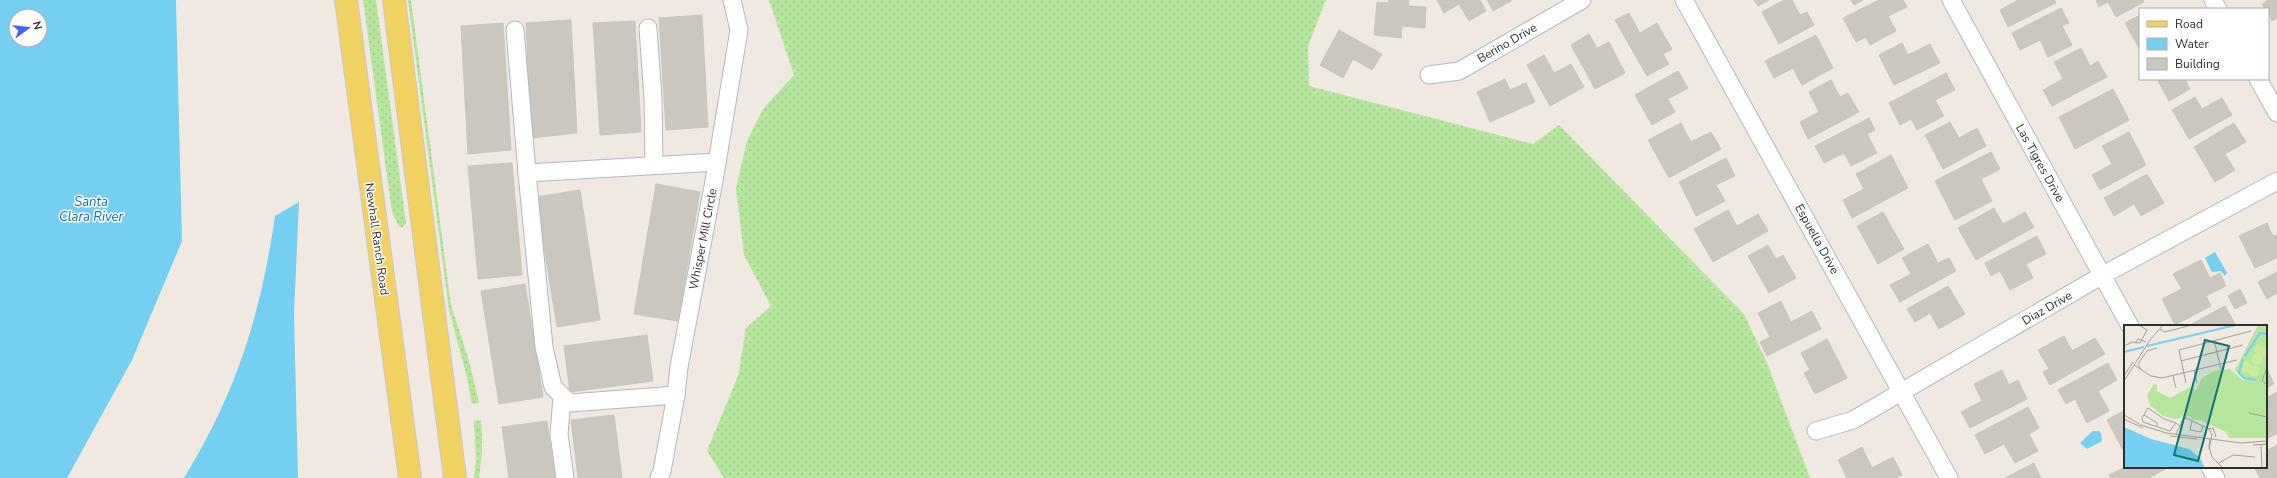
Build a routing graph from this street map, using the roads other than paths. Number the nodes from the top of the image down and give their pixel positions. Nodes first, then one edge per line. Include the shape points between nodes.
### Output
1 (346, 0) edge
2 (394, 0) edge
3 (732, 0) edge
4 (1582, 0) edge
5 (1684, 0) edge
6 (1951, 0) edge
7 (648, 28) dead end
8 (515, 30) dead end
9 (1429, 75) dead end
10 (2259, 80) edge
11 (2277, 113) edge
12 (717, 162) junction
13 (654, 164) junction
14 (527, 173) junction
15 (2277, 181) edge
16 (2101, 276) junction
17 (2129, 325) edge
18 (1902, 392) junction
19 (676, 395) junction
20 (562, 397) junction
21 (1816, 431) dead end
22 (2211, 468) edge
23 (410, 478) edge
24 (455, 478) edge
25 (565, 478) edge
26 (659, 478) edge
27 (1949, 478) edge
28 (2216, 478) edge

1 - 23 main road, Newhall Ranch Road
2 - 24 main road
3 - 12 street, Whisper Mill Circle via 739,30
4 - 9 street, Berino Drive via 1459,71
5 - 18 street, Espuella Drive
6 - 16 street, Las Tigres Drive
7 - 13 street
8 - 14 street
10 - 11 street
12 - 13 street
12 - 19 street, Whisper Mill Circle
13 - 14 street
14 - 20 street via 544,346 553,387
15 - 16 street, Diaz Drive
16 - 17 street, Las Tigres Drive
16 - 18 street, Diaz Drive
18 - 21 street, Diaz Drive via 1853,420
18 - 27 street, Espuella Drive
19 - 20 street via 570,403
19 - 26 street, Whisper Mill Circle
20 - 25 street via 559,434
22 - 28 street

